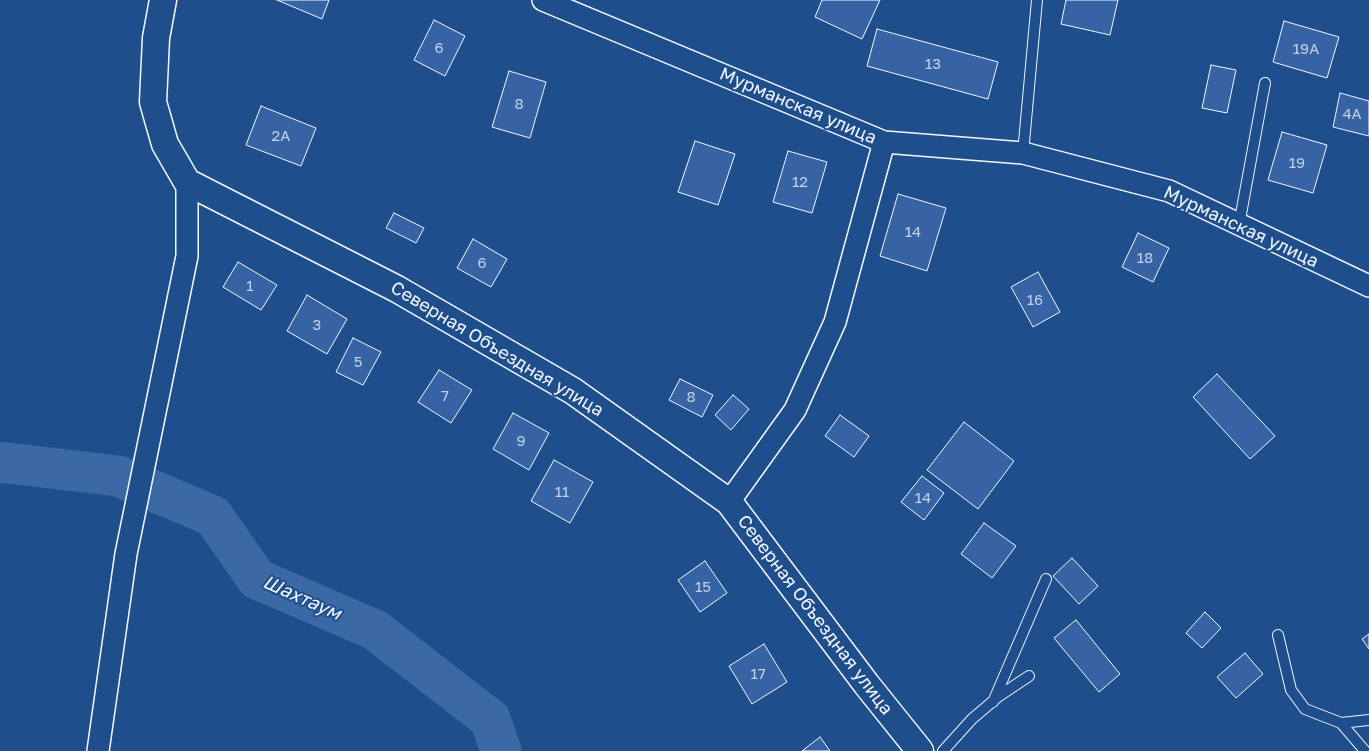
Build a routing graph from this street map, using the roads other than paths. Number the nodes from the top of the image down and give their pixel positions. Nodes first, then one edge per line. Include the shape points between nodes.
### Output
1 (163, 0) edge
2 (543, 0) edge
3 (1037, 0) edge
4 (1265, 83) dead end
5 (884, 142) junction
6 (1023, 152) junction
7 (187, 182) junction
8 (1239, 225) junction
9 (1369, 286) edge
10 (729, 502) junction
11 (1046, 579) dead end
12 (1278, 635) dead end
13 (1028, 676) dead end
14 (993, 702) junction
15 (1369, 720) edge
16 (1341, 723) junction
17 (98, 751) edge
18 (920, 751) edge
19 (943, 751) edge
20 (1365, 751) edge

1 - 7 street via 156,38 153,102 165,144
2 - 5 street, Мурманская улица
3 - 6 lane
4 - 8 lane
5 - 6 street, Мурманская улица
5 - 10 street via 835,322 795,410
6 - 8 street, Мурманская улица via 1169,191
7 - 10 street, Северная Объездная улица via 397,289 573,391
7 - 17 street via 188,256 126,554
8 - 9 street, Мурманская улица
10 - 18 street, Северная Объездная улица
11 - 14 lane
12 - 16 lane via 1291,690 1305,710
13 - 14 lane
14 - 19 lane
15 - 16 lane
16 - 20 lane

